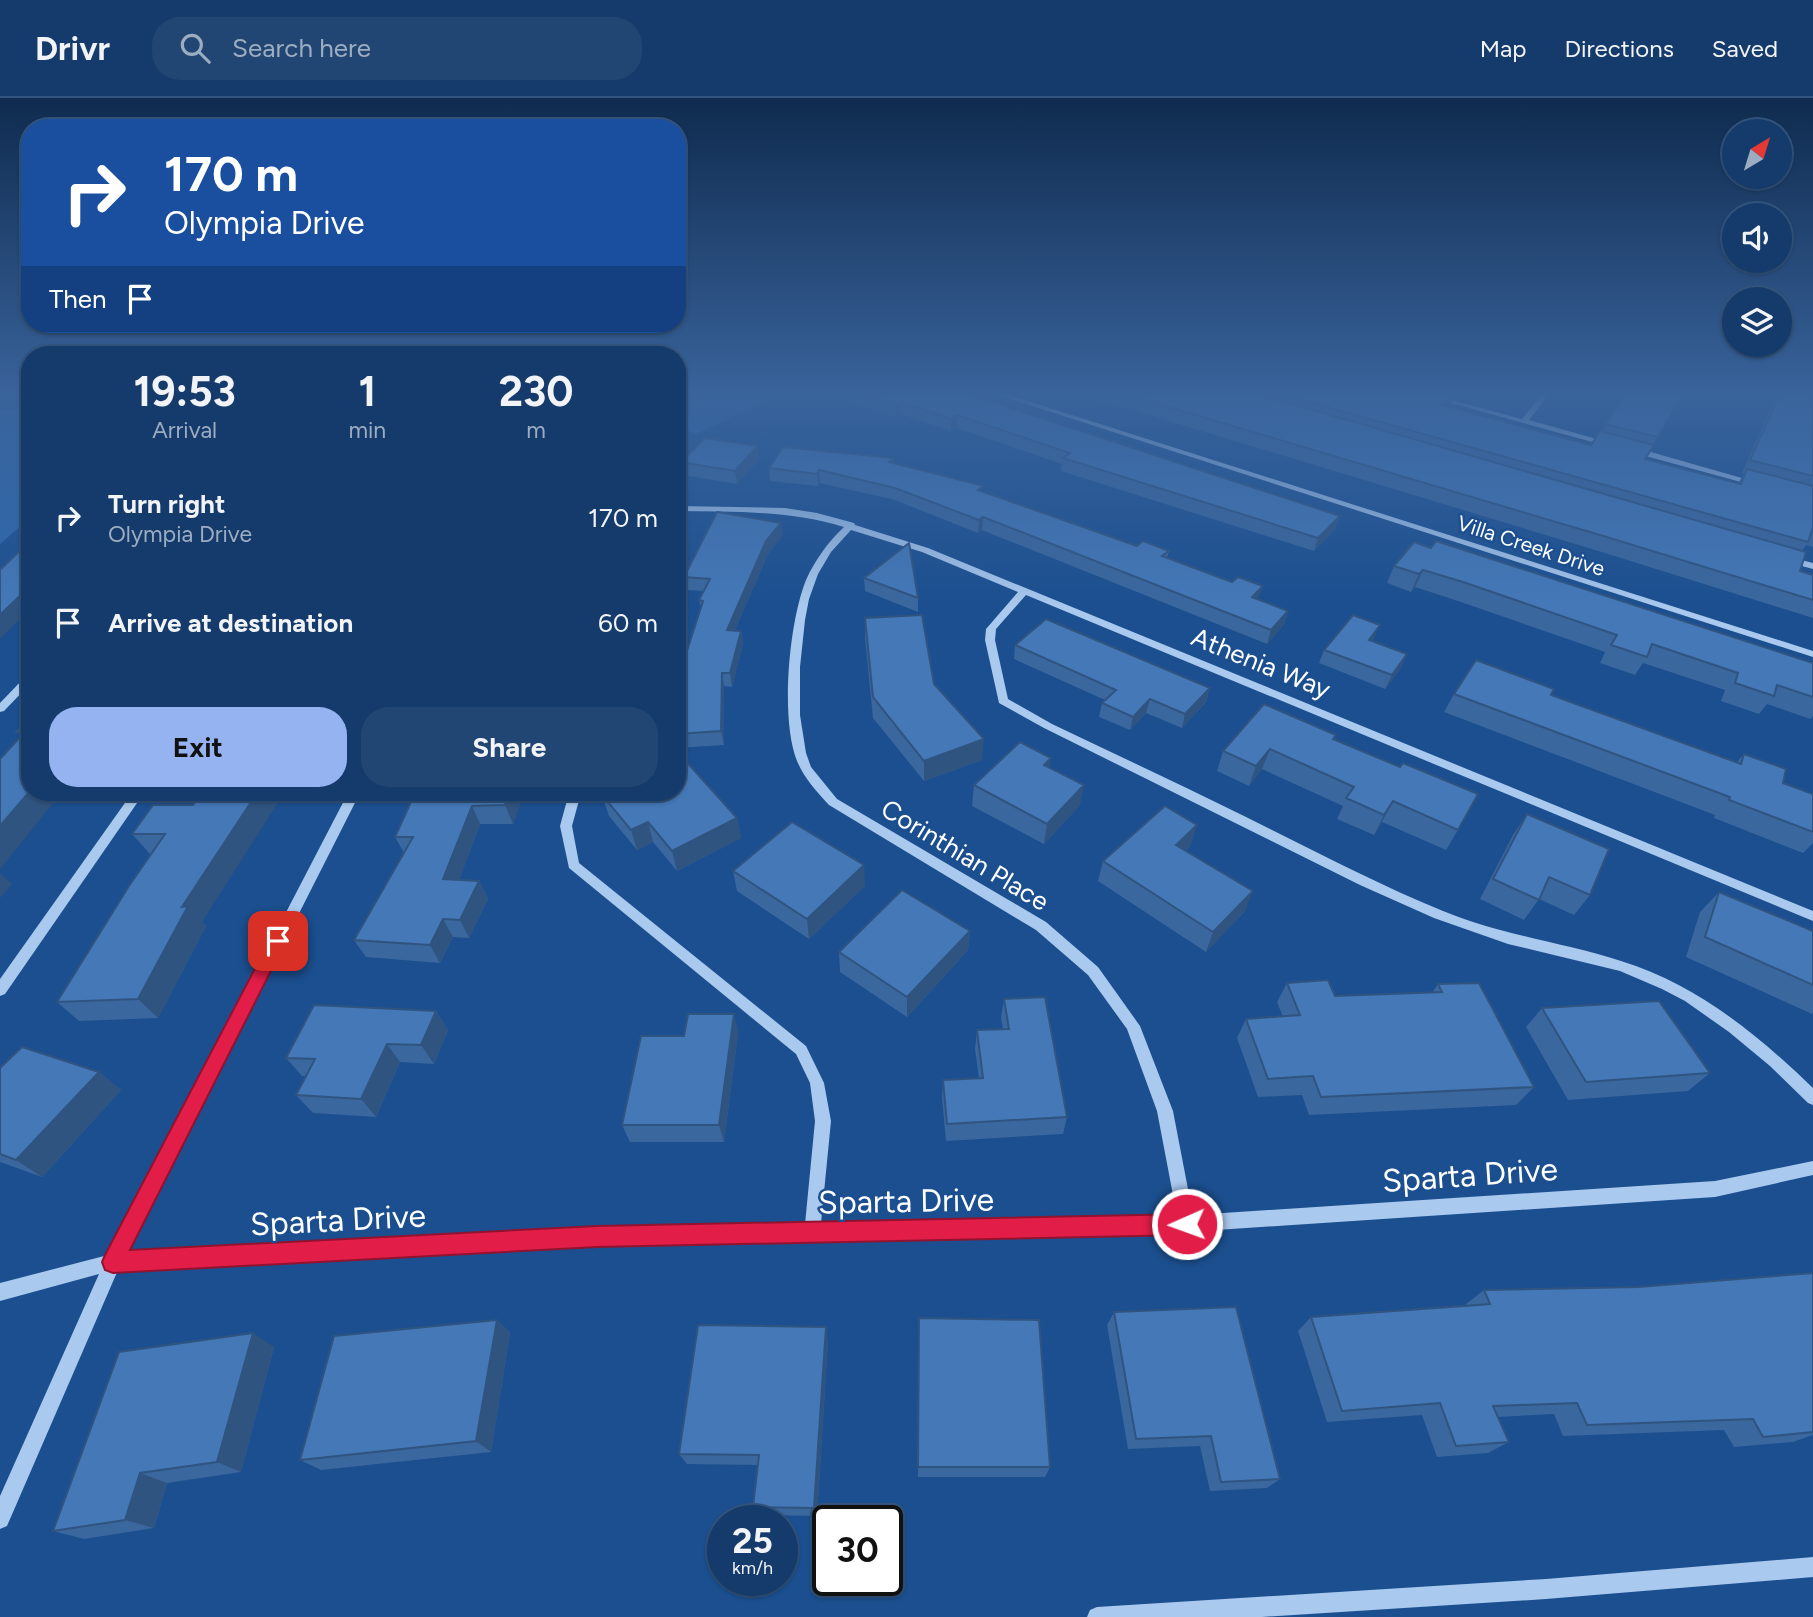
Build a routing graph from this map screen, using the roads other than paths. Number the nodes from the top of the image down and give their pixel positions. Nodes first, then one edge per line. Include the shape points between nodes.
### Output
1 (1220, 465) edge
2 (1688, 465) edge
3 (1760, 484) edge
4 (686, 508) edge
5 (851, 525) junction
6 (1773, 555) edge
7 (1813, 566) edge
8 (1025, 590) junction
9 (1813, 654) edge
10 (21, 687) edge
11 (0, 709) edge
12 (132, 801) edge
13 (350, 801) edge
14 (573, 801) edge
15 (1813, 916) edge
16 (0, 990) edge
17 (1813, 1098) edge
18 (1813, 1168) edge
19 (1187, 1224) junction
20 (811, 1231) junction
21 (113, 1262) junction
22 (0, 1292) edge
23 (0, 1520) edge
24 (1813, 1567) edge
25 (1097, 1617) edge

1 - 9 street, Villa Creek Drive
2 - 3 street
4 - 5 street, Athenia Way via 785,511
5 - 8 street, Athenia Way
5 - 19 street, Corinthian Place via 821,559 803,609 793,707 800,755 810,778 833,802 1041,926 1093,971 1133,1026 1165,1111
6 - 7 street
8 - 15 street, Athenia Way
8 - 17 street via 991,629 1003,701 1465,926 1644,974 1707,1009
10 - 11 street
12 - 16 street
13 - 21 street
14 - 20 street via 566,826 573,865 801,1050 817,1083 823,1121
18 - 19 street, Sparta Drive via 1715,1189
19 - 20 street, Sparta Drive
20 - 21 street, Sparta Drive via 597,1236
21 - 22 street, Sparta Drive
21 - 23 street
24 - 25 street

